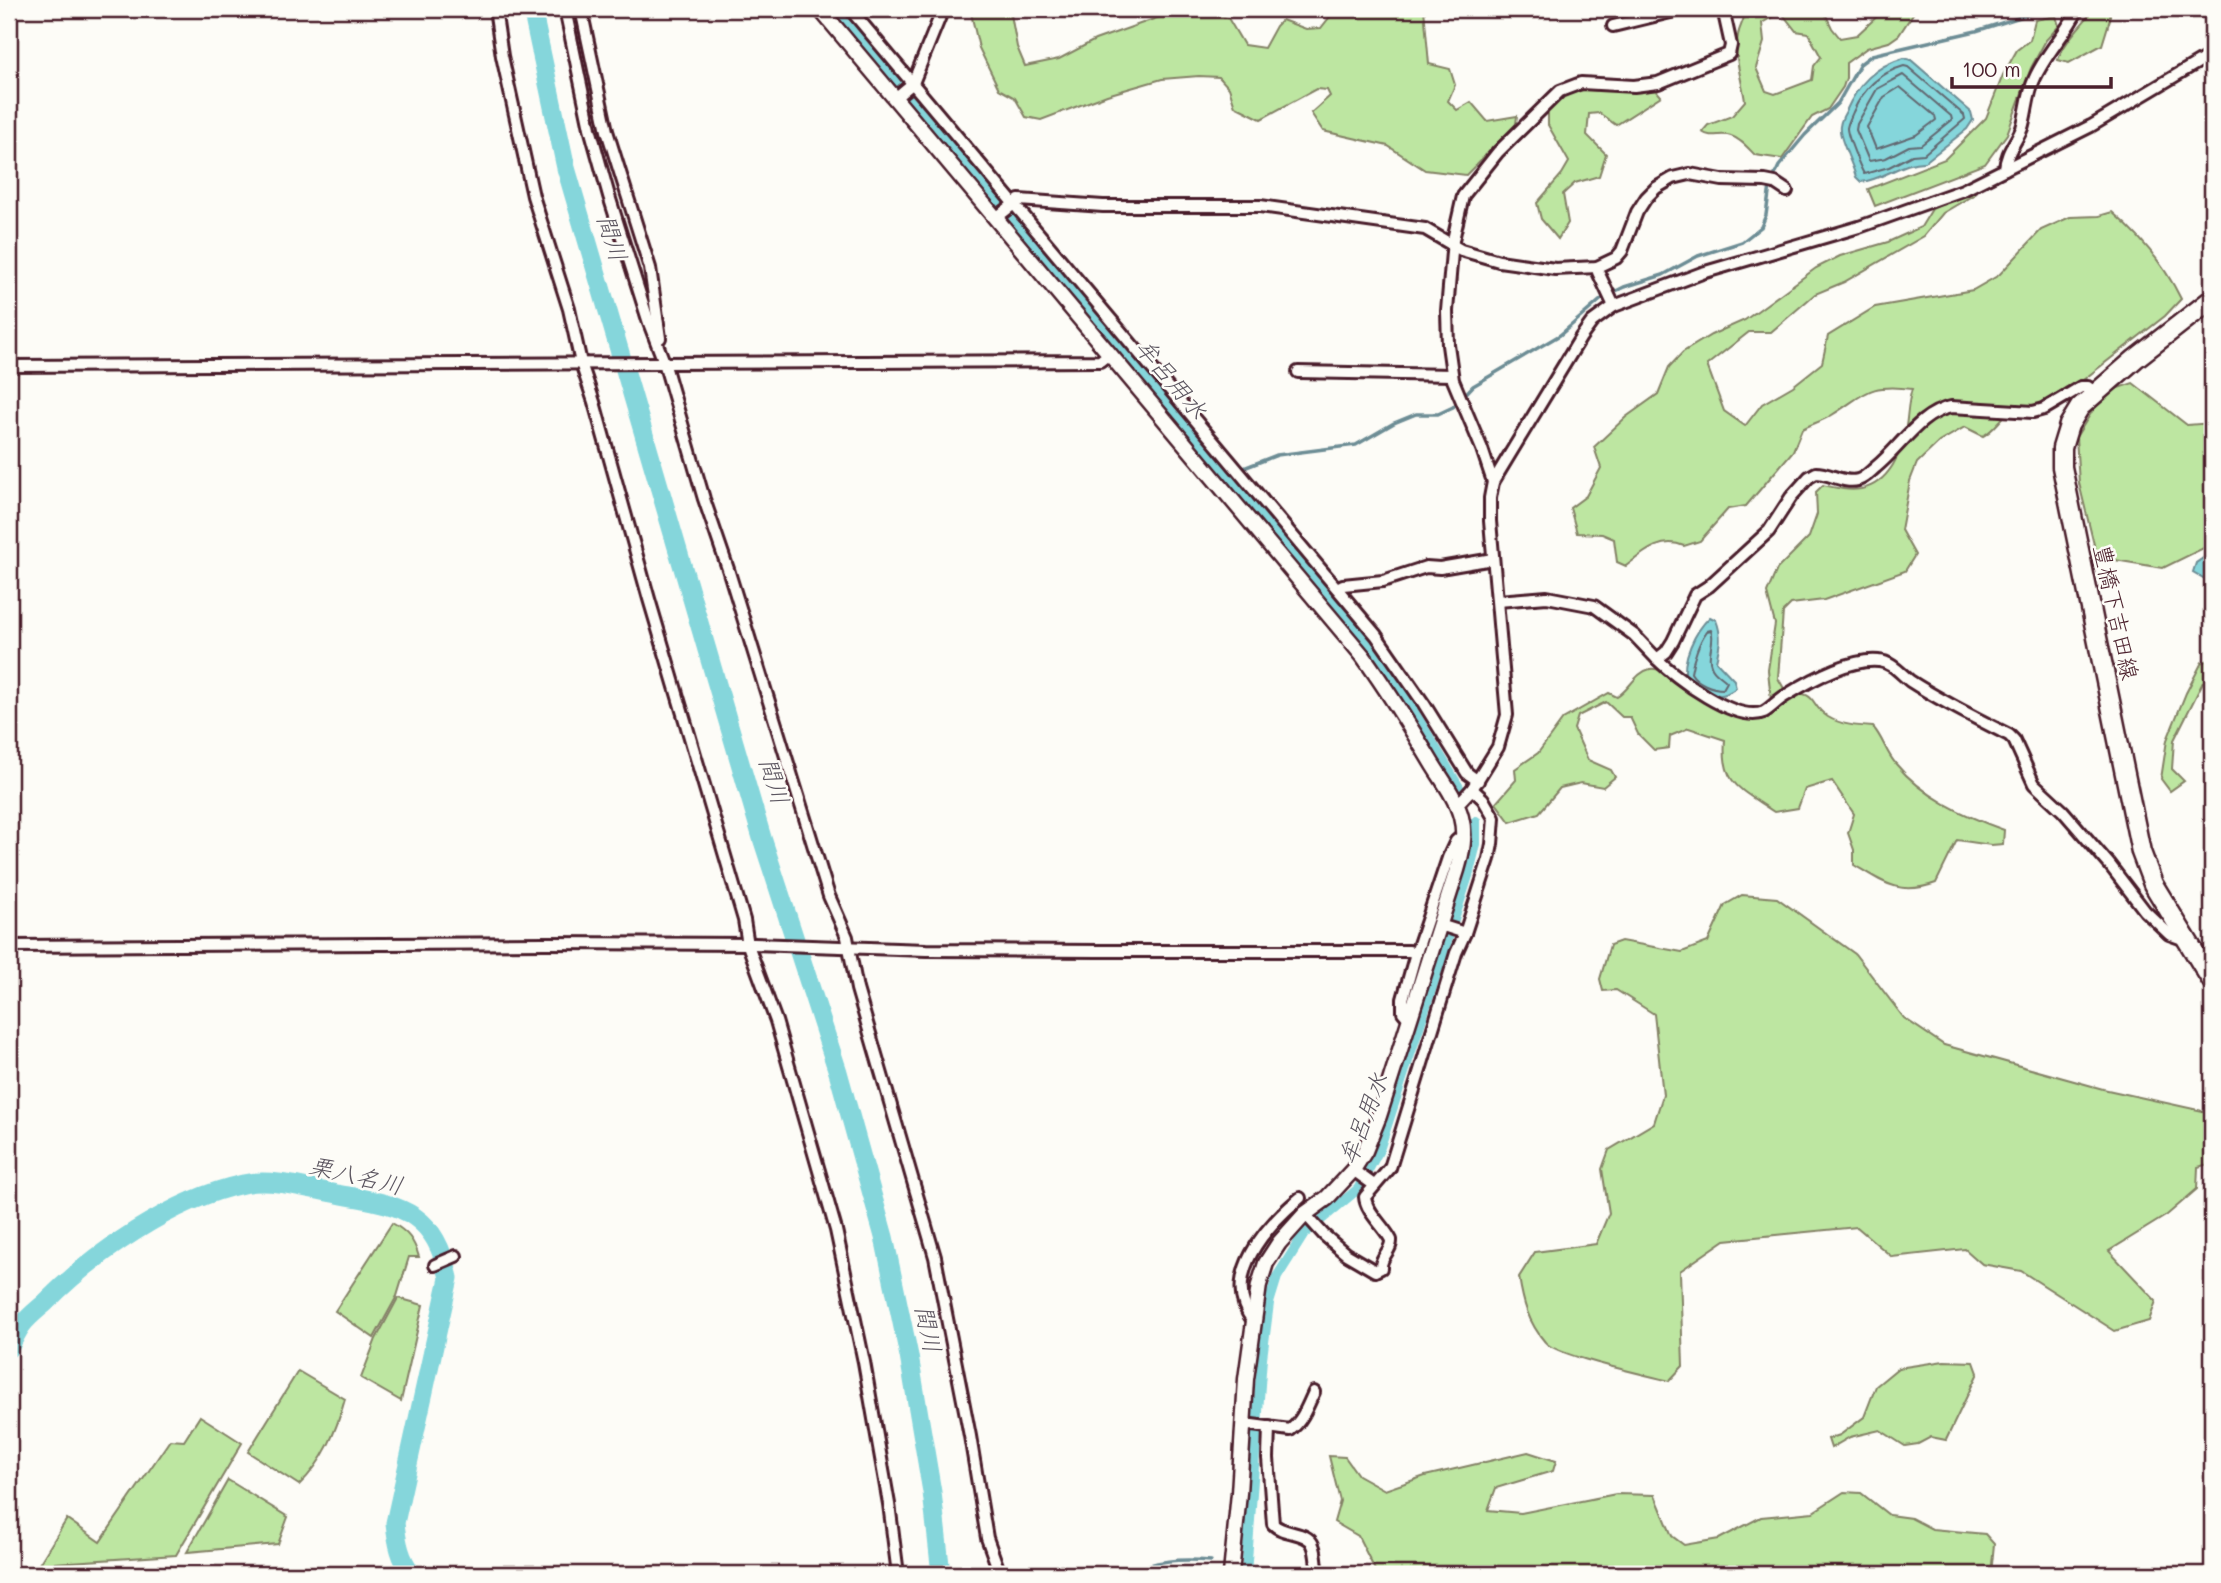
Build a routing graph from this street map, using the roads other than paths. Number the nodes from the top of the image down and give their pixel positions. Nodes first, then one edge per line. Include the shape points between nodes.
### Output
1 (495, 9) edge
2 (565, 9) edge
3 (581, 9) edge
4 (820, 9) edge
5 (850, 9) edge
6 (943, 9) edge
7 (1683, 9) edge
8 (1723, 9) edge
9 (2078, 9) edge
10 (1613, 26) dead end
11 (2212, 54) edge
12 (912, 84) junction
13 (897, 97) junction
14 (2005, 169) junction
15 (1787, 191) dead end
16 (1012, 205) junction
17 (997, 217) junction
18 (1452, 247) junction
19 (1597, 267) junction
20 (1610, 298) junction
21 (2212, 299) edge
22 (657, 344) junction
23 (1109, 354) junction
24 (662, 362) junction
25 (584, 363) junction
26 (9, 366) edge
27 (1298, 372) dead end
28 (1452, 375) junction
29 (2095, 393) junction
30 (1234, 470) junction
31 (1216, 479) junction
32 (1493, 482) junction
33 (1493, 559) junction
34 (1338, 588) junction
35 (1498, 601) junction
36 (1657, 659) junction
37 (1475, 785) junction
38 (1457, 805) junction
39 (1464, 834) junction
40 (1443, 927) junction
41 (1462, 932) junction
42 (2187, 937) junction
43 (751, 944) junction
44 (9, 946) edge
45 (847, 947) junction
46 (1416, 953) junction
47 (2212, 981) edge
48 (1409, 1020) junction
49 (1356, 1173) junction
50 (1372, 1184) junction
51 (1300, 1198) dead end
52 (1308, 1216) junction
53 (456, 1256) dead end
54 (437, 1264) dead end
55 (1252, 1321) junction
56 (1314, 1392) dead end
57 (1257, 1426) junction
58 (898, 1574) edge
59 (1000, 1574) edge
60 (1231, 1574) edge
61 (1318, 1574) edge

1 - 25 street via 530,183
2 - 22 street via 590,128
3 - 22 street via 607,131 650,268
4 - 13 street
5 - 12 street
6 - 12 street
7 - 10 street
8 - 18 street via 1731,45 1724,57 1658,83 1581,83 1560,90 1471,184 1459,207
9 - 14 street via 2034,79
11 - 14 street via 2091,126
12 - 13 street
12 - 16 street
13 - 17 street
14 - 20 street via 1938,200 1859,227
15 - 19 street via 1770,182 1690,174 1673,178 1646,198 1622,251
16 - 17 street
16 - 18 street via 1019,200 1103,206 1260,206 1425,229
16 - 30 street
17 - 23 street
18 - 19 street via 1528,266
18 - 28 street via 1447,311
19 - 20 street
20 - 32 street via 1581,337
21 - 29 main road, 豊橋下吉田線
22 - 24 street
23 - 24 street via 1100,361
23 - 31 street
24 - 25 street
24 - 45 street
25 - 26 street
25 - 43 street
27 - 28 street
28 - 32 street
29 - 36 street via 2081,387 2033,412 1941,409 1931,413 1864,477 1845,481 1816,473 1809,477 1769,531 1695,595 1673,641
29 - 42 main road, 豊橋下吉田線 via 2069,425 2062,448 2067,499 2141,852 2153,884
30 - 31 street
30 - 34 street
31 - 38 street via 1363,656
32 - 33 street
33 - 34 street via 1426,567 1383,581
33 - 35 street
34 - 37 street via 1398,664
35 - 36 street via 1547,597 1594,606 1634,635
35 - 37 street via 1507,715 1498,747
36 - 42 street via 1696,692 1730,708 1758,713 1828,673 1871,660 1883,661 2009,735 2034,784 2063,810 2145,911 2169,934
37 - 38 street
37 - 41 street via 1492,811 1493,844
38 - 39 street
39 - 40 street
39 - 46 street via 1448,858
40 - 41 street
40 - 48 street
41 - 50 street via 1390,1168
42 - 47 main road, 豊橋下吉田線
43 - 44 street
43 - 45 street
43 - 58 street via 836,1230 864,1362
45 - 46 street
45 - 59 street via 935,1257 987,1538
46 - 48 street via 1404,999 1403,1012
48 - 49 street
49 - 50 street
49 - 52 street
50 - 52 street via 1364,1202 1392,1245 1381,1268 1375,1271 1346,1254
51 - 55 street via 1278,1220 1243,1270 1243,1308
52 - 55 street via 1279,1243 1266,1263
53 - 54 street
55 - 57 street
56 - 57 street via 1290,1430
57 - 60 street via 1239,1493
57 - 61 street via 1268,1458 1273,1524 1278,1530 1309,1538

